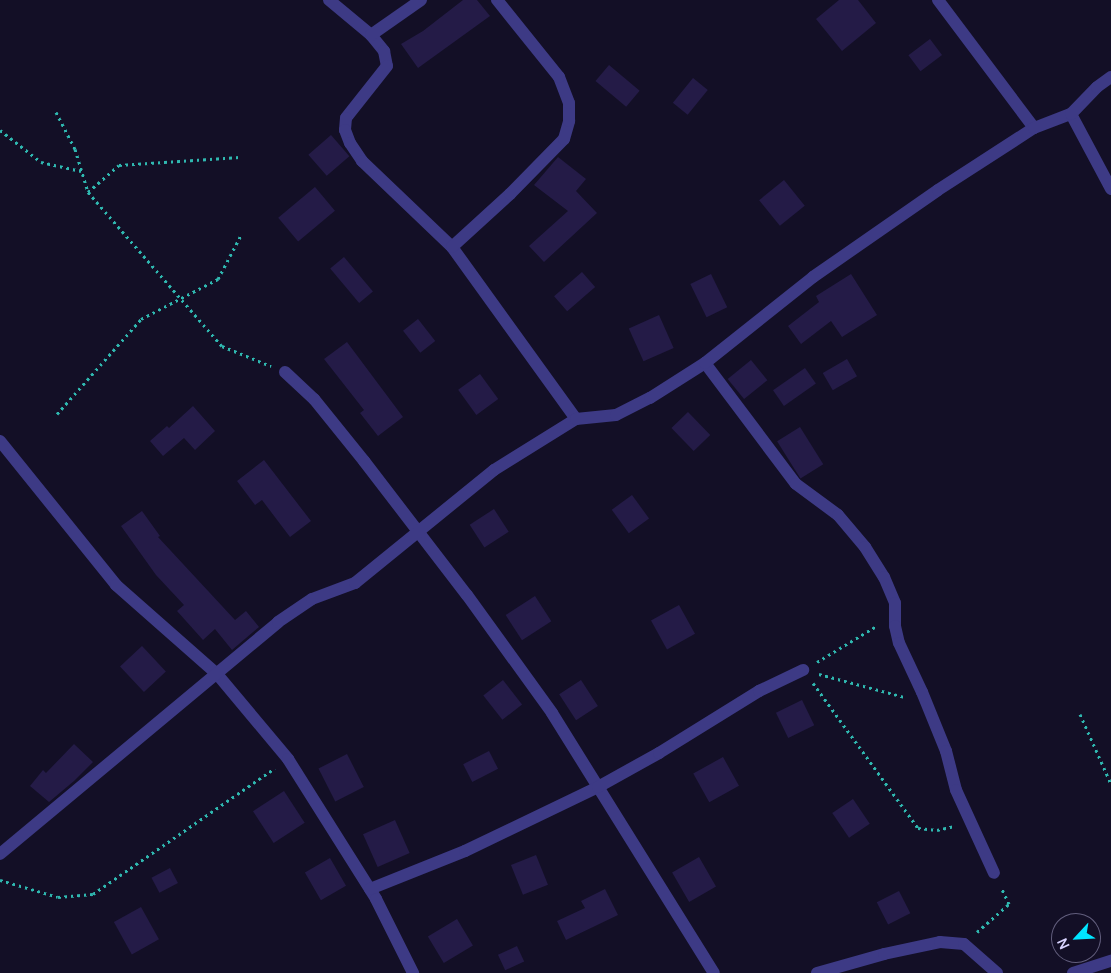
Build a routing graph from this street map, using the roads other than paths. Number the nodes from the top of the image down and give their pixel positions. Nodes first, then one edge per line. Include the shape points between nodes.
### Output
1 (329, 0) edge
2 (421, 0) edge
3 (497, 0) edge
4 (938, 0) edge
5 (371, 35) junction
6 (1111, 76) edge
7 (1071, 114) junction
8 (1034, 128) junction
9 (1111, 189) edge
10 (452, 247) junction
11 (705, 363) junction
12 (285, 372) road end
13 (576, 419) junction
14 (0, 441) edge
15 (418, 533) junction
16 (804, 670) road end
17 (216, 674) junction
18 (598, 787) junction
19 (0, 854) edge
20 (994, 873) road end
21 (370, 889) junction
22 (1111, 961) edge
23 (1091, 971) edge
24 (413, 973) edge
25 (714, 973) edge
26 (817, 973) edge
27 (998, 973) edge
28 (1073, 973) edge

1 - 5 street
2 - 5 street
3 - 10 street via 559,77 569,103 569,121 564,139
4 - 8 street
5 - 10 street via 384,51 387,66 346,118 344,130 362,162
6 - 7 street
7 - 8 street
7 - 9 street
8 - 11 street via 813,277
10 - 13 street
11 - 13 street via 616,415
11 - 20 street via 796,484 838,515 884,577 895,603 899,643 946,751 956,790
12 - 15 street via 327,414
13 - 15 street via 494,470
14 - 17 street via 116,585
15 - 17 street via 355,583 312,599 278,622
15 - 18 street via 552,713
16 - 18 street via 760,691
17 - 19 street
17 - 21 street via 288,759
18 - 21 street via 465,851
18 - 25 street
21 - 24 street
22 - 23 street
23 - 28 street
26 - 27 street via 940,942 964,944

